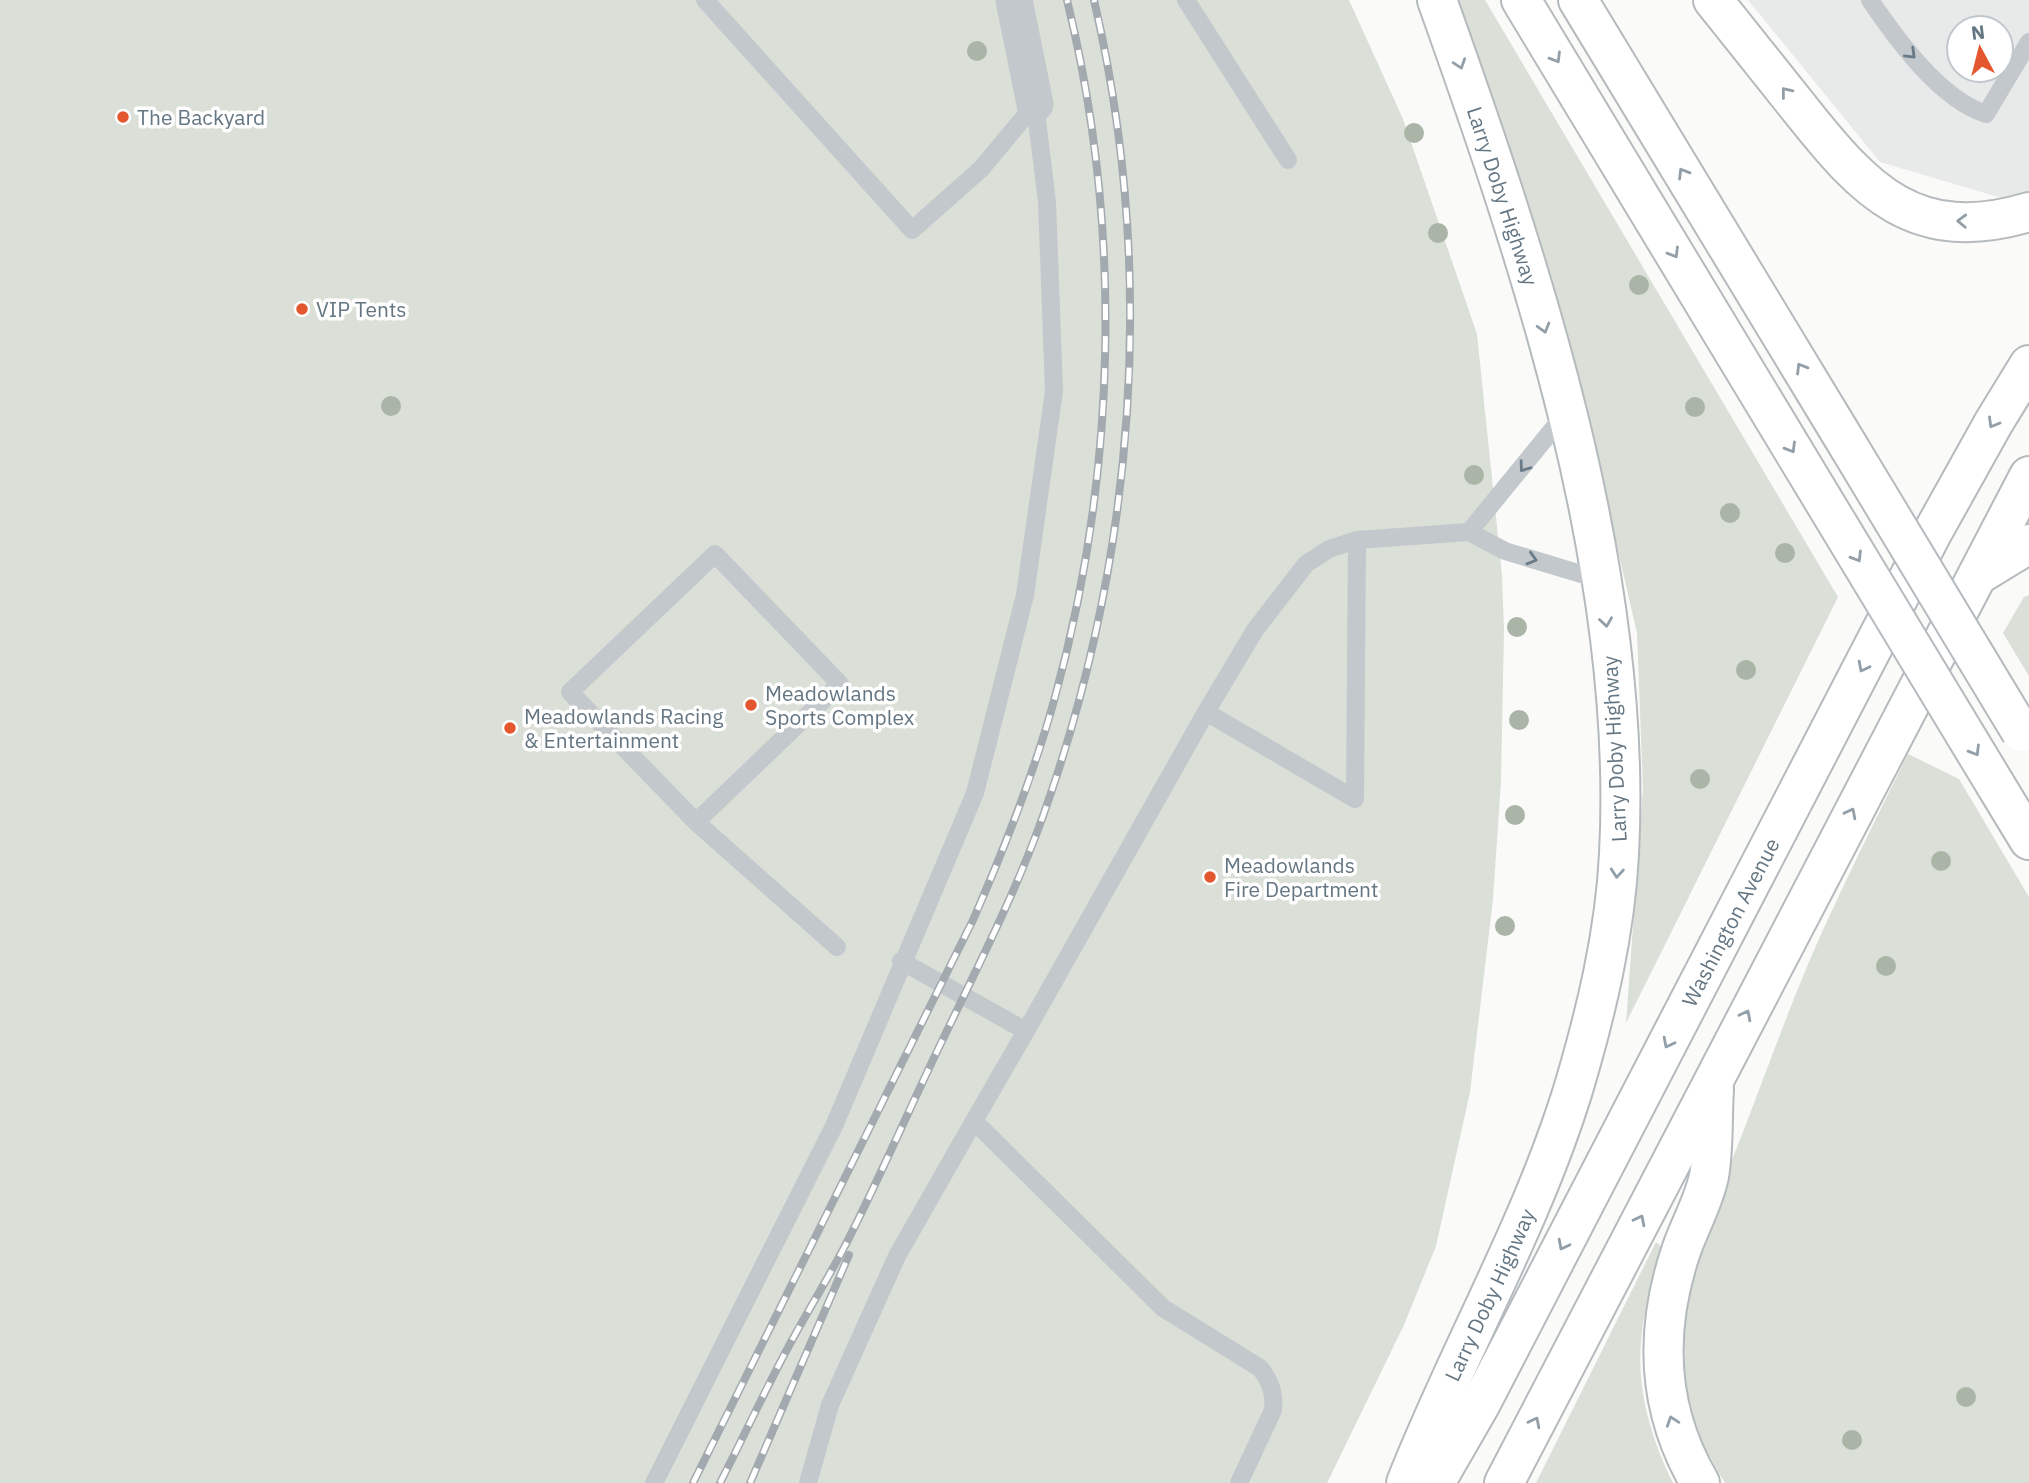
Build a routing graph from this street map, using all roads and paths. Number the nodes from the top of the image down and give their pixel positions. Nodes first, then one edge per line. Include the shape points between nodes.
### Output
1 (705, 0) edge
2 (1014, 0) edge
3 (1186, 0) edge
4 (1437, 0) edge
5 (1521, 0) edge
6 (1578, 0) edge
7 (1713, 0) edge
8 (1870, 0) edge
9 (2029, 42) edge
10 (1035, 104) junction
11 (1288, 160) dead end
12 (2029, 212) edge
13 (2029, 365) edge
14 (1566, 413) junction
15 (2029, 477) edge
16 (1469, 532) junction
17 (1357, 540) junction
18 (2029, 544) edge
19 (1974, 578) junction
20 (1601, 580) junction
21 (1206, 712) junction
22 (2025, 739) edge
23 (696, 822) junction
24 (2029, 840) edge
25 (837, 947) dead end
26 (901, 961) junction
27 (1026, 1031) junction
28 (1715, 1075) junction
29 (974, 1121) junction
30 (654, 1483) edge
31 (808, 1483) edge
32 (1239, 1483) edge
33 (1406, 1483) edge
34 (1434, 1483) edge
35 (1504, 1483) edge
36 (1700, 1483) edge

1 - 10 lane via 912,230 981,169
2 - 10 street
3 - 11 lane
4 -> 14 main road, Larry Doby Highway via 1518,239
5 -> 24 main road, bridge
22 -> 6 main road, bridge
12 -> 7 main road via 1984,222 1930,218 1875,191 1833,151
8 -> 9 lane via 1899,43 1966,108 1986,114
10 - 26 lane via 1047,202 1054,391 1025,595 975,793
13 -> 34 main road, Washington Avenue via 1938,524 1486,1394
14 -> 16 lane
14 - 20 main road, Larry Doby Highway
15 - 19 main road
16 - 17 lane
16 -> 20 lane via 1505,551
17 - 21 lane via 1329,549 1306,564 1255,630
17 - 21 lane via 1355,799
18 - 19 main road
28 -> 19 main road
20 -> 33 main road, Larry Doby Highway via 1614,680 1620,799 1612,922 1601,983 1557,1139
21 - 27 lane
23 - 23 lane via 840,684 715,554 570,692
23 - 25 lane
26 - 27 lane
26 - 30 lane via 834,1126
27 - 29 lane
35 -> 28 main road
36 -> 28 main road via 1668,1411 1663,1345 1676,1265 1709,1178
29 - 31 lane via 897,1256 830,1405
29 - 32 lane via 1163,1308 1268,1377 1273,1410

